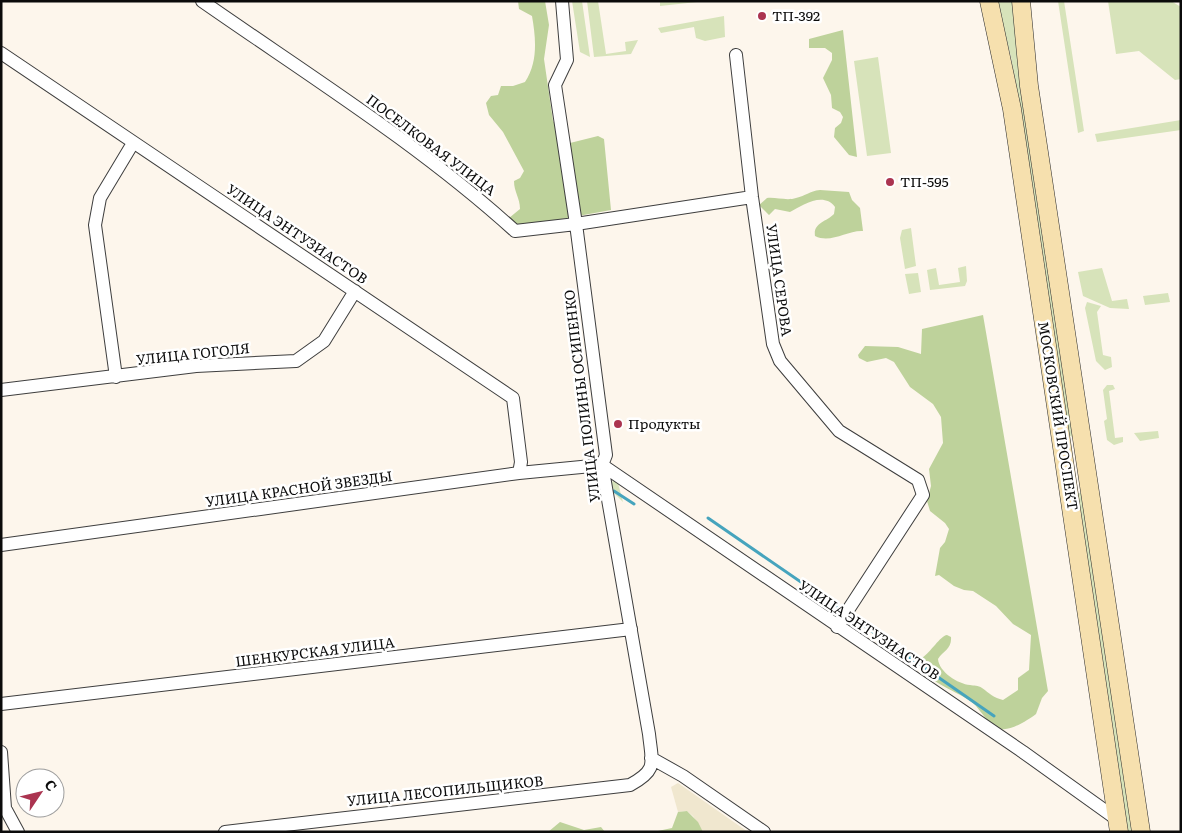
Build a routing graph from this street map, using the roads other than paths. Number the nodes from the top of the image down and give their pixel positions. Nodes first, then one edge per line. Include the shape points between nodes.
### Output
1 (202, 1) edge
2 (562, 1) edge
3 (989, 1) edge
4 (1021, 1) edge
5 (1, 53) edge
6 (736, 55) dead end
7 (133, 143) junction
8 (752, 197) junction
9 (576, 224) junction
10 (355, 291) junction
11 (116, 377) junction
12 (1, 390) edge
13 (1086, 455) junction
14 (1064, 459) junction
15 (602, 465) junction
16 (519, 473) junction
17 (1, 545) edge
18 (837, 627) junction
19 (631, 629) junction
20 (1, 704) edge
21 (1, 752) edge
22 (652, 758) junction
23 (3, 808) edge
24 (1118, 826) edge
25 (18, 832) edge
26 (225, 832) edge
27 (764, 832) edge
28 (1141, 832) edge

1 - 9 street, ПОСЕЛКОВАЯ УЛИЦА via 418,151 469,189 515,231
2 - 9 street, УЛИЦА ПОЛИНЫ ОСИПЕНКО via 567,60 555,85
3 - 14 main road, МОСКОВСКИЙ ПРОСПЕКТ via 1012,109
4 - 13 main road, МОСКОВСКИЙ ПРОСПЕКТ via 1029,86
5 - 7 street, УЛИЦА ЭНТУЗИАСТОВ
6 - 8 street, УЛИЦА СЕРОВА
7 - 10 street, УЛИЦА ЭНТУЗИАСТОВ
7 - 11 street via 100,198 95,225
8 - 9 street, ПОСЕЛКОВАЯ УЛИЦА
8 - 18 street, УЛИЦА СЕРОВА via 773,344 780,361 839,431 918,480 923,495
9 - 15 street, УЛИЦА ПОЛИНЫ ОСИПЕНКО via 606,455
10 - 11 street, УЛИЦА ГОГОЛЯ via 324,341 296,361 196,366
10 - 16 street, УЛИЦА ЭНТУЗИАСТОВ via 513,398 521,462
11 - 12 street, УЛИЦА ГОГОЛЯ
13 - 14 main road
13 - 28 main road, МОСКОВСКИЙ ПРОСПЕКТ
14 - 24 main road, МОСКОВСКИЙ ПРОСПЕКТ
15 - 16 street, УЛИЦА КРАСНОЙ ЗВЕЗДЫ
15 - 18 street, УЛИЦА ЭНТУЗИАСТОВ
15 - 19 street, УЛИЦА ПОЛИНЫ ОСИПЕНКО
16 - 17 street, УЛИЦА КРАСНОЙ ЗВЕЗДЫ
18 - 24 street, УЛИЦА ЭНТУЗИАСТОВ via 1023,752
19 - 20 street, ШЕНКУРСКАЯ УЛИЦА
19 - 22 street, УЛИЦА ПОЛИНЫ ОСИПЕНКО
21 - 23 street
22 - 26 street, УЛИЦА ЛЕСОПИЛЬЩИКОВ via 647,776 630,785
22 - 27 street
23 - 25 street

